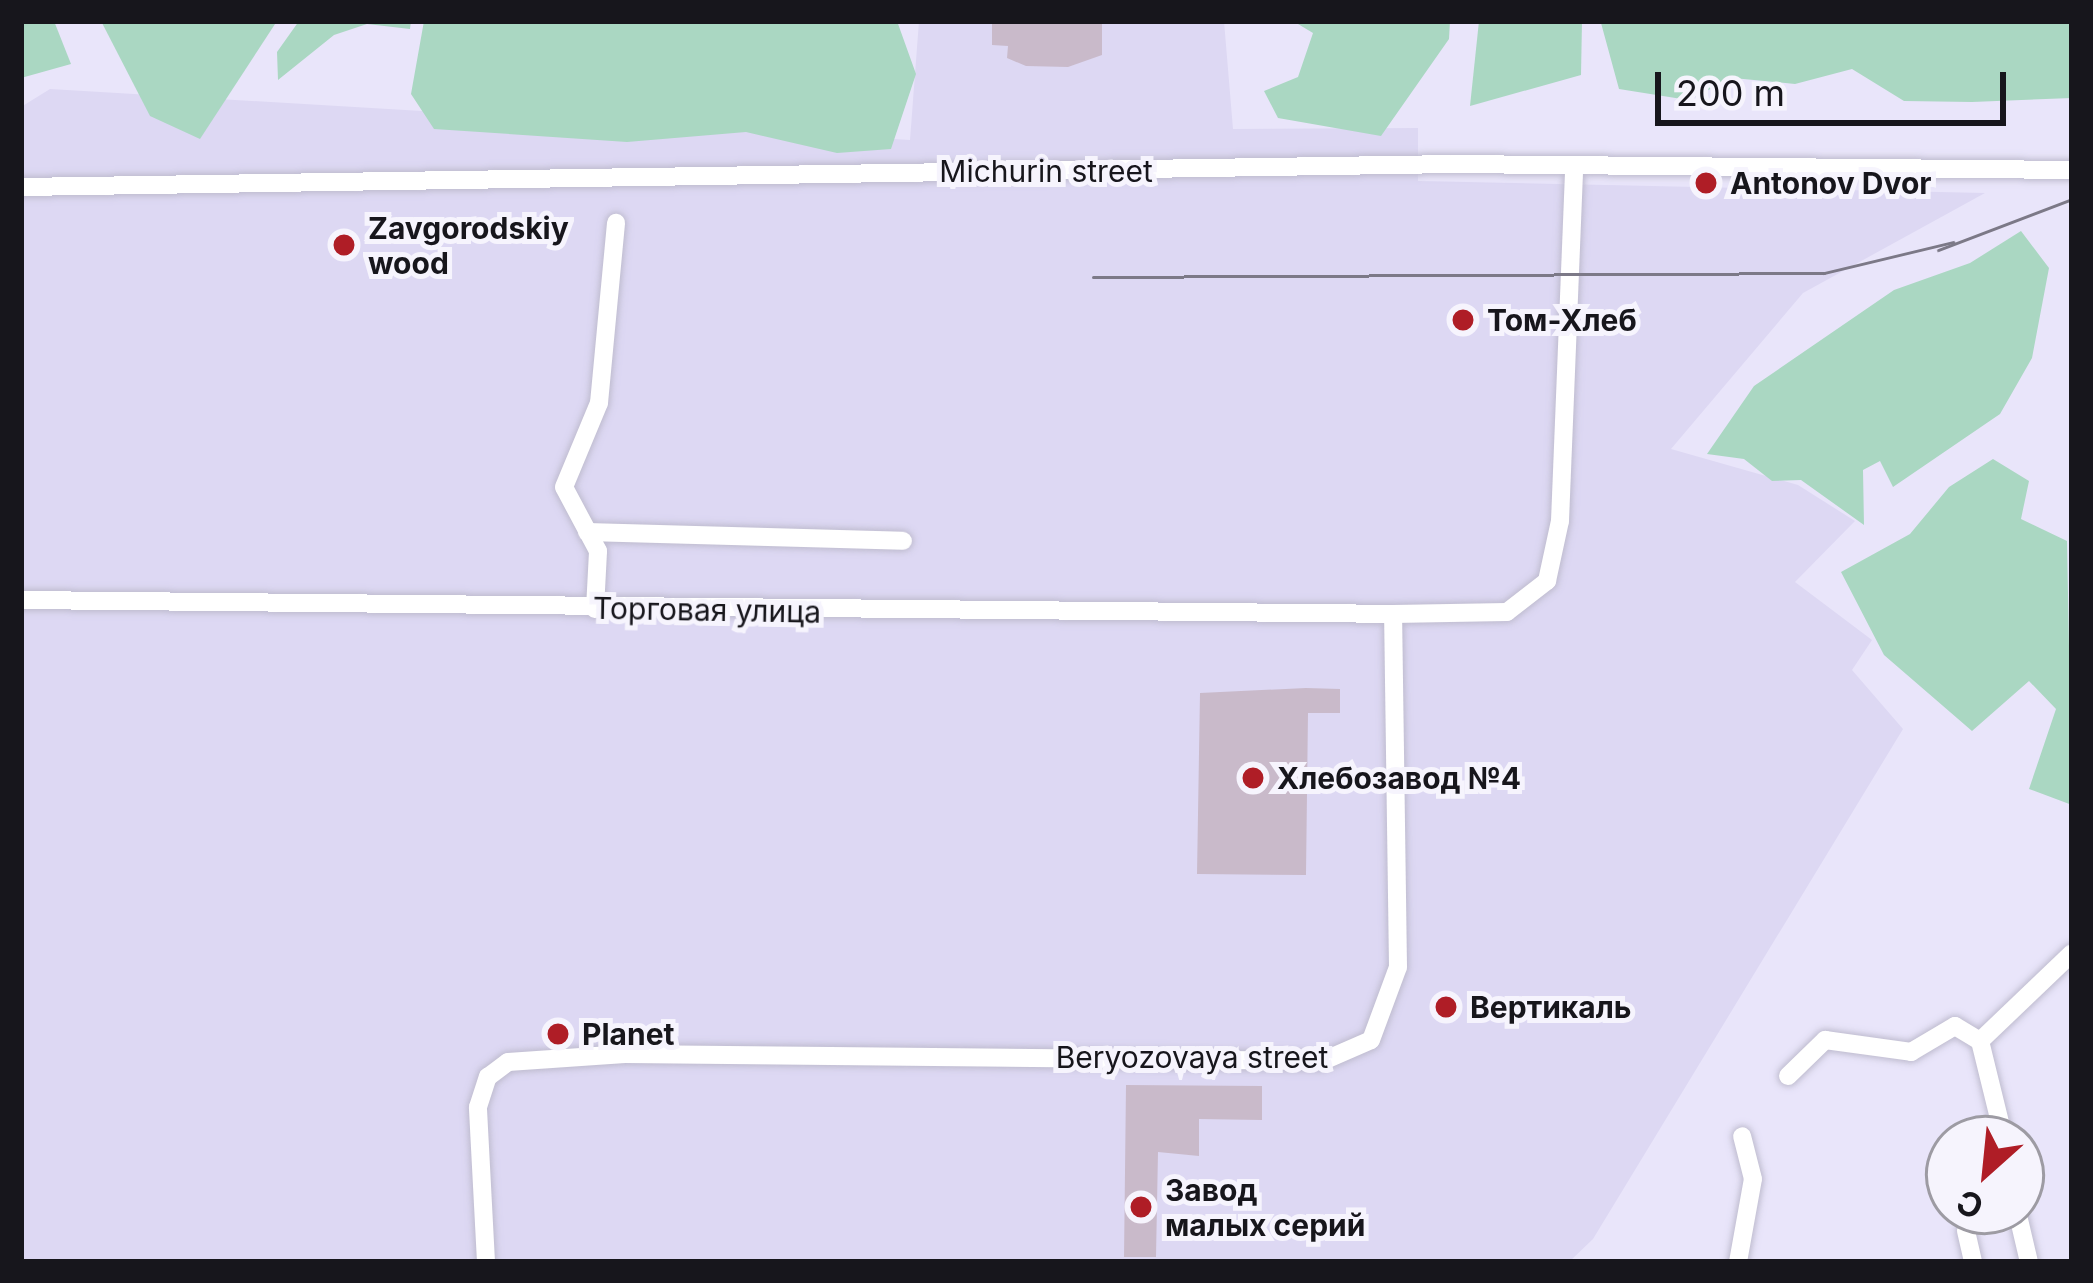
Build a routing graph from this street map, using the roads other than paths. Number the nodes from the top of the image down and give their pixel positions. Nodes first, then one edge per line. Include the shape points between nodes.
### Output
1 (1574, 167) junction
2 (2072, 170) edge
3 (21, 187) edge
4 (616, 223) dead end
5 (587, 532) junction
6 (903, 541) dead end
7 (21, 600) edge
8 (595, 609) junction
9 (1393, 614) junction
10 (2072, 952) edge
11 (1980, 1040) junction
12 (1788, 1076) dead end
13 (1998, 1115) edge
14 (1742, 1136) dead end
15 (486, 1262) edge
16 (1738, 1262) edge

1 - 2 street, Michurin street
1 - 3 street, Michurin street
1 - 9 street via 1560,520 1547,580 1507,613
4 - 5 street via 599,403 564,487
5 - 6 street
5 - 8 street via 598,551
7 - 8 street, Торговая улица
8 - 9 street, Торговая улица
9 - 15 street, Beryozovaya street via 1398,967 1383,1023 1356,1054 625,1054 497,1067 478,1107
10 - 11 street
11 - 12 street via 1955,1026 1911,1052 1825,1040
11 - 13 street
14 - 16 street via 1753,1179

